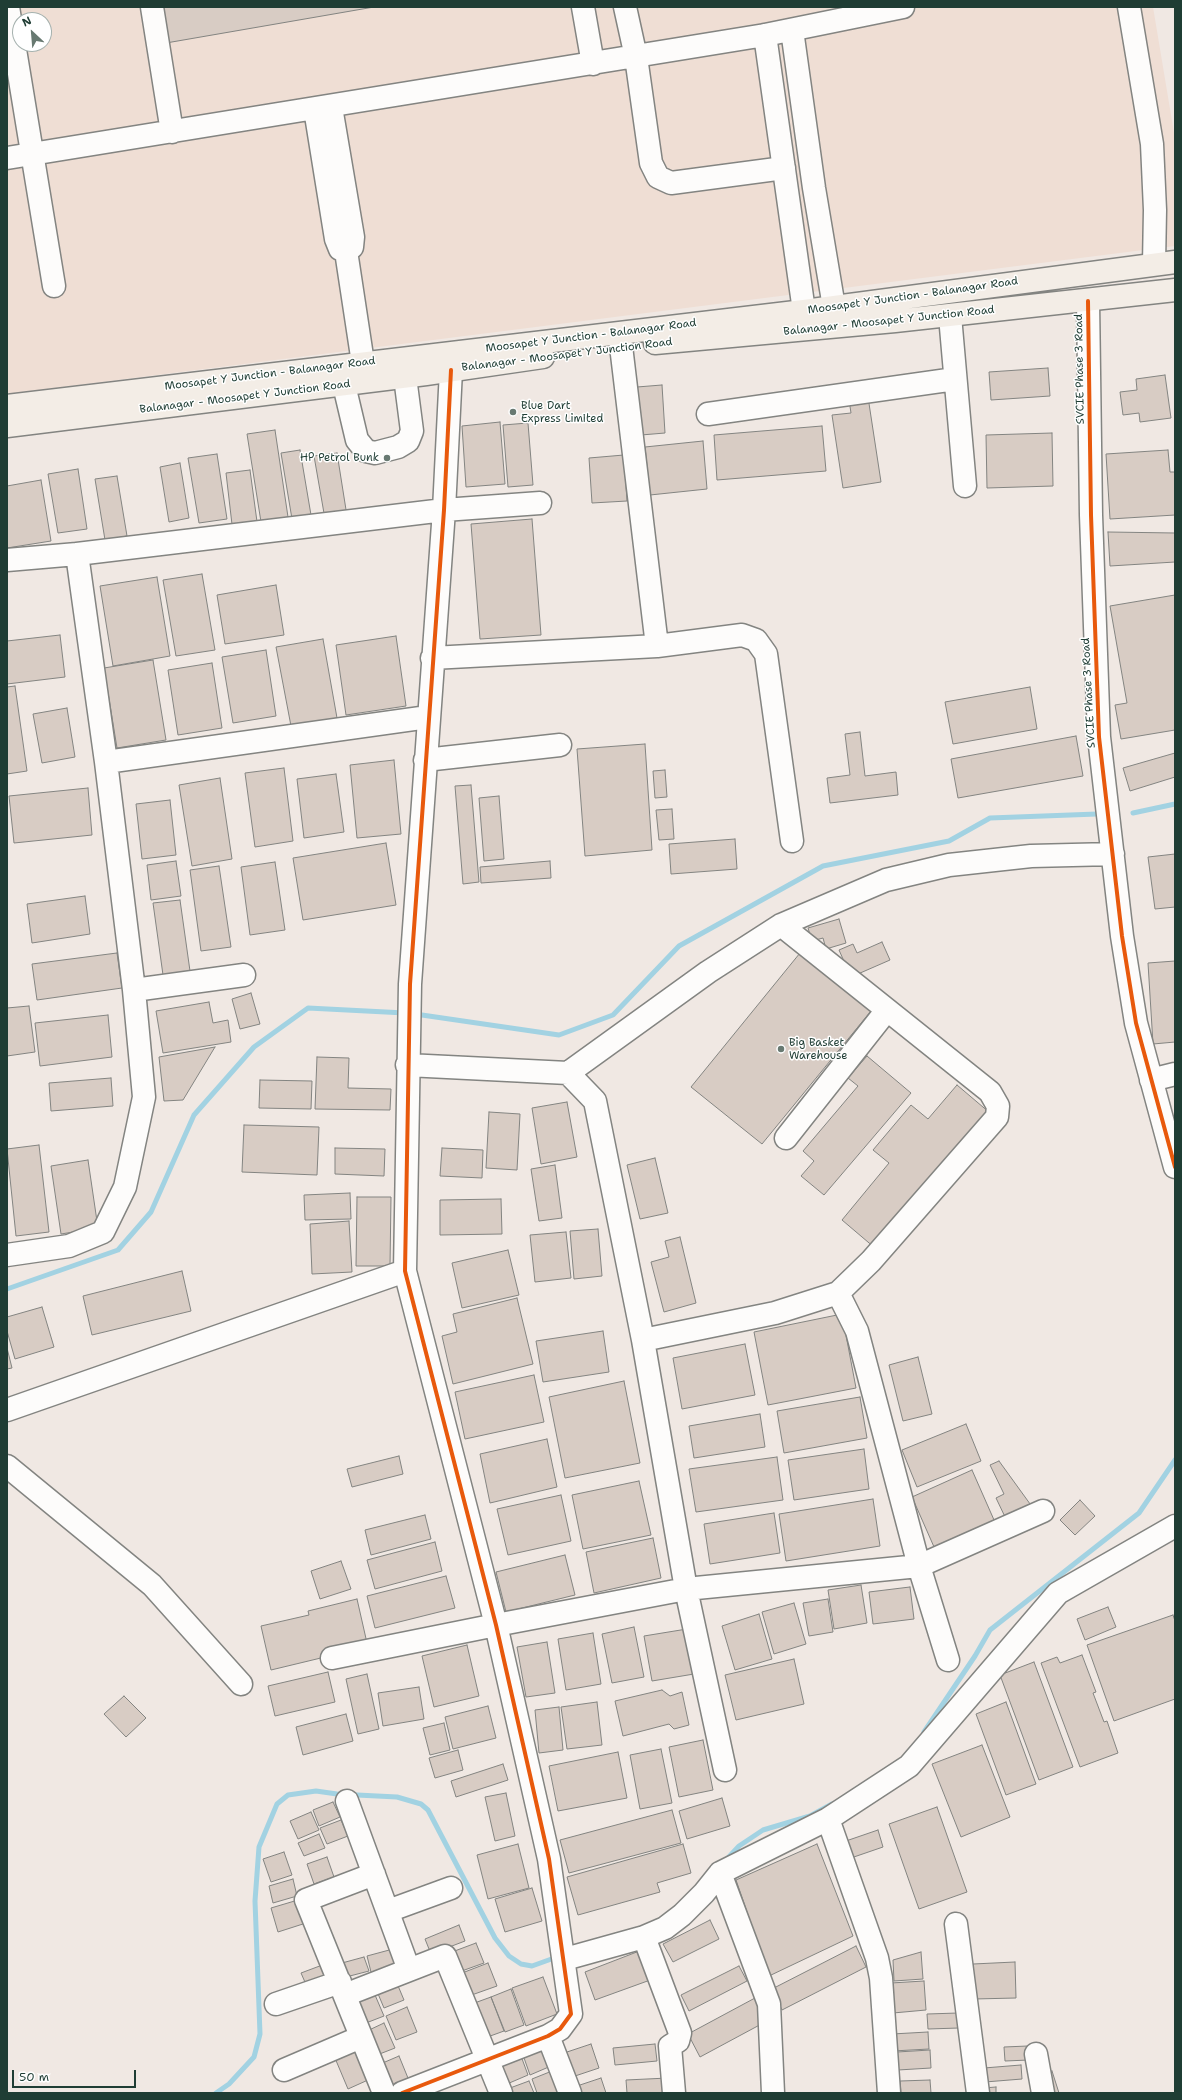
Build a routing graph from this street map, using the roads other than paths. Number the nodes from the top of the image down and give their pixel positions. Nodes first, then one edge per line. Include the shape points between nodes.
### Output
1 (8, 7) edge
2 (152, 7) edge
3 (583, 7) edge
4 (625, 7) edge
5 (903, 7) edge
6 (1129, 7) edge
7 (792, 30) junction
8 (765, 35) junction
9 (636, 57) junction
10 (593, 64) junction
11 (323, 108) junction
12 (172, 132) junction
13 (33, 154) junction
14 (7, 158) edge
15 (784, 168) junction
16 (1165, 263) edge
17 (54, 286) dead end
18 (1175, 290) edge
19 (1088, 300) junction
20 (834, 307) junction
21 (804, 311) junction
22 (950, 316) junction
23 (621, 346) junction
24 (363, 363) junction
25 (451, 370) junction
26 (405, 377) junction
27 (955, 379) junction
28 (344, 385) junction
29 (7, 406) edge
30 (708, 414) dead end
31 (7, 426) edge
32 (965, 486) dead end
33 (540, 502) dead end
34 (444, 510) junction
35 (77, 554) junction
36 (7, 560) edge
37 (657, 646) junction
38 (432, 658) junction
39 (428, 717) junction
40 (560, 745) dead end
41 (425, 760) junction
42 (106, 762) junction
43 (792, 841) dead end
44 (1113, 854) junction
45 (782, 925) junction
46 (244, 975) dead end
47 (134, 990) junction
48 (888, 1010) junction
49 (407, 1065) junction
50 (568, 1073) junction
51 (1175, 1074) edge
52 (1151, 1080) junction
53 (786, 1138) dead end
54 (1175, 1168) edge
55 (7, 1255) edge
56 (405, 1271) junction
57 (838, 1293) junction
58 (643, 1340) junction
59 (7, 1410) edge
60 (7, 1466) edge
61 (1043, 1511) dead end
62 (1175, 1526) edge
63 (919, 1566) junction
64 (686, 1589) junction
65 (496, 1624) junction
66 (332, 1658) dead end
67 (948, 1660) dead end
68 (241, 1684) dead end
69 (725, 1770) dead end
70 (347, 1801) dead end
71 (828, 1819) junction
72 (720, 1873) junction
73 (374, 1874) junction
74 (451, 1888) dead end
75 (388, 1911) junction
76 (956, 1924) dead end
77 (644, 1937) junction
78 (564, 1959) junction
79 (409, 1970) junction
80 (342, 1988) junction
81 (276, 2004) dead end
82 (548, 2036) junction
83 (361, 2037) junction
84 (1036, 2054) dead end
85 (488, 2058) junction
86 (284, 2070) dead end
87 (384, 2093) edge
88 (402, 2093) edge
89 (501, 2093) edge
90 (570, 2093) edge
91 (674, 2093) edge
92 (773, 2093) edge
93 (889, 2093) edge
94 (978, 2093) edge
95 (1043, 2093) edge

1 - 13 street
2 - 12 street
3 - 10 street
4 - 9 street
5 - 7 street
6 - 16 street via 1152,144 1155,210
7 - 8 street
7 - 20 street
8 - 9 street
8 - 15 street
9 - 10 street
9 - 15 street via 651,163 658,178 671,183
10 - 11 street
11 - 12 street
11 - 24 street via 353,237 352,247 346,251
12 - 13 street
13 - 14 street
13 - 17 street
15 - 21 street
16 - 20 main road, Moosapet Y Junction - Balanagar Road
18 - 19 main road, Balanagar - Moosapet Y Junction Road
19 - 22 main road, Balanagar - Moosapet Y Junction Road
19 - 44 street, SVCIE Phase 3 Road via 1091,515 1098,722
20 - 21 main road, Moosapet Y Junction - Balanagar Road
21 - 24 main road, Moosapet Y Junction - Balanagar Road
22 - 23 main road, Balanagar - Moosapet Y Junction Road
22 - 27 street
23 - 25 main road, Balanagar - Moosapet Y Junction Road
23 - 37 street
24 - 29 main road, Moosapet Y Junction - Balanagar Road
25 - 26 main road, Balanagar - Moosapet Y Junction Road
25 - 34 street
26 - 28 main road, Balanagar - Moosapet Y Junction Road
26 - 28 street via 412,432 408,441 398,447 375,453 366,451 357,440
27 - 30 street
27 - 32 street
28 - 31 main road, Balanagar - Moosapet Y Junction Road
33 - 34 street
34 - 35 street
34 - 38 street
35 - 36 street
35 - 42 street
37 - 38 street
37 - 43 street via 742,635 756,640 766,654
38 - 39 street
39 - 41 street
39 - 42 street
40 - 41 street
41 - 49 street
42 - 47 street
44 - 45 street via 1030,856 949,865 886,880
44 - 52 street, SVCIE Phase 3 Road via 1122,936 1136,1023
45 - 48 street
45 - 50 street via 708,972
46 - 47 street
47 - 55 street via 144,1097 125,1187 103,1232 69,1246
48 - 53 street
48 - 57 street via 990,1092 998,1106 997,1117 871,1261
49 - 50 street
49 - 56 street
50 - 58 street via 595,1101
51 - 52 street
52 - 54 street, SVCIE Phase 3 Road
56 - 59 street
56 - 65 street
57 - 58 street via 775,1313
57 - 63 street via 857,1331
58 - 64 street
60 - 68 street via 152,1585
61 - 63 street
62 - 71 street via 1058,1593 908,1766
63 - 64 street
63 - 67 street
64 - 65 street
64 - 69 street
65 - 66 street
65 - 78 street via 550,1859
70 - 73 street
71 - 72 street
71 - 93 street via 877,1958 881,1978
72 - 77 street via 682,1915 665,1928
72 - 92 street via 769,2004
73 - 75 street
73 - 80 street via 306,1900
74 - 75 street
75 - 79 street
76 - 94 street
77 - 78 street
77 - 91 street via 680,2033 678,2041 670,2046
78 - 82 street via 571,2014 560,2029
79 - 80 street
79 - 85 street via 445,1956
80 - 81 street
80 - 83 street
82 - 85 street
82 - 90 street
83 - 86 street
83 - 87 street
84 - 95 street
85 - 88 street
85 - 89 street

